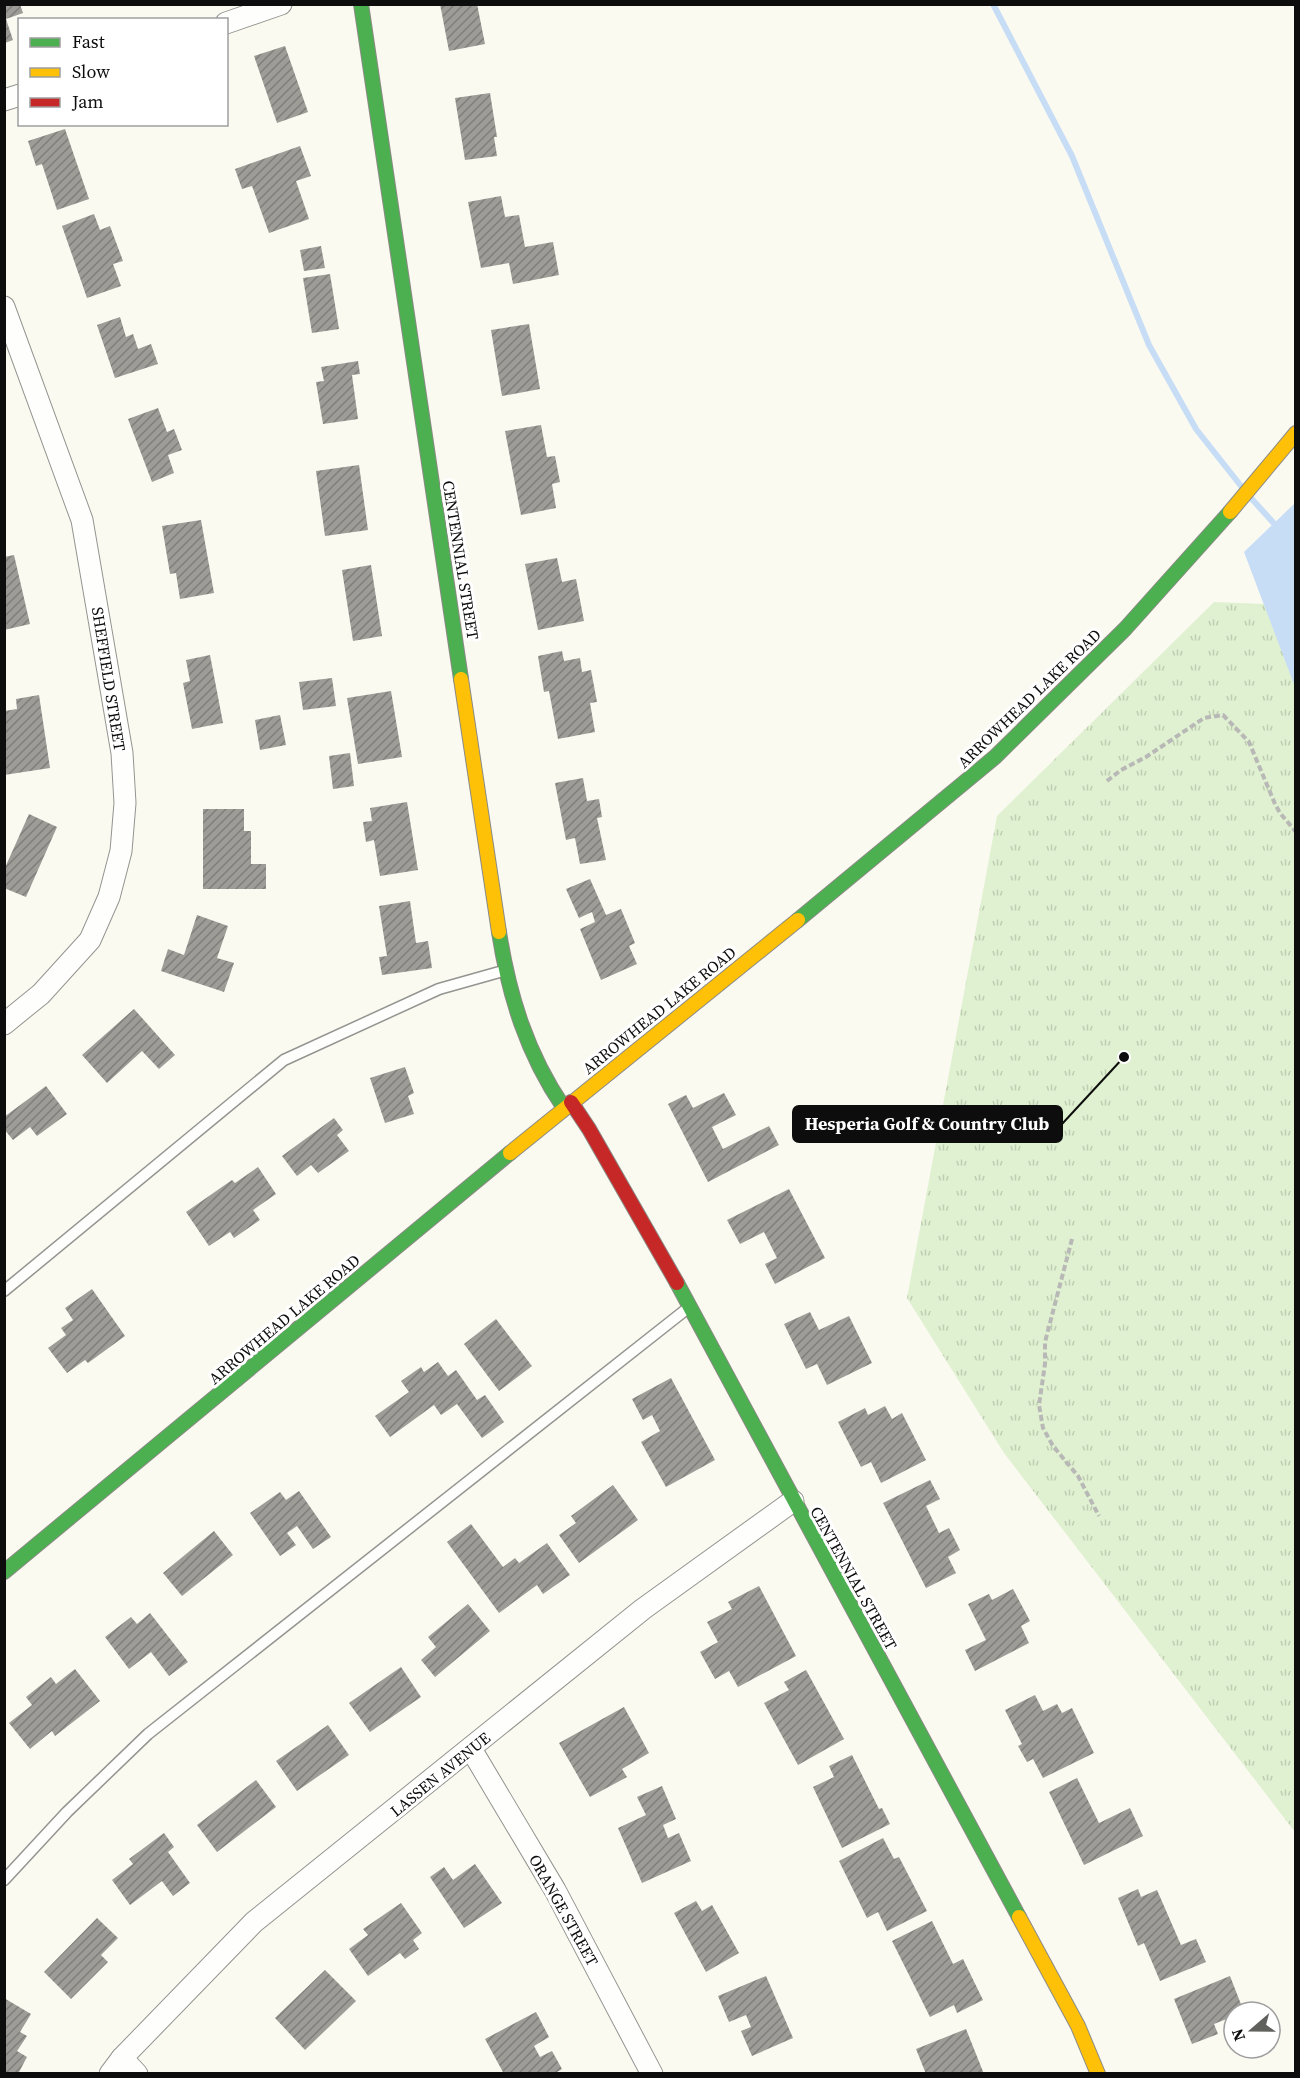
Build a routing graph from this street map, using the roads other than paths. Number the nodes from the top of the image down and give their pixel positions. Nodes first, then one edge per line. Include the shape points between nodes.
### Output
1 (281, 4) edge
2 (361, 4) edge
3 (228, 22) edge
4 (4, 307) edge
5 (1296, 433) edge
6 (505, 971) junction
7 (4, 1024) edge
8 (568, 1105) junction
9 (4, 1291) edge
10 (690, 1306) junction
11 (793, 1501) junction
12 (4, 1572) edge
13 (471, 1749) junction
14 (4, 1880) edge
15 (116, 2066) edge
16 (137, 2073) edge
17 (652, 2073) edge
18 (1098, 2073) edge

1 - 3 street
2 - 6 street, CENTENNIAL STREET
4 - 7 street, SHEFFIELD STREET via 82,520 122,753 125,803 121,851 109,897 90,940 41,994
5 - 8 street, ARROWHEAD LAKE ROAD via 1125,629 995,757
6 - 8 street, CENTENNIAL STREET via 528,1047 548,1085
6 - 9 lane via 439,989 284,1060
8 - 10 street, CENTENNIAL STREET via 589,1129
8 - 12 street, ARROWHEAD LAKE ROAD
10 - 11 street, CENTENNIAL STREET
10 - 14 lane via 148,1734
11 - 13 street, LASSEN AVENUE via 643,1609
11 - 18 street, CENTENNIAL STREET via 1045,1964
13 - 15 street, LASSEN AVENUE via 254,1922
13 - 17 street, ORANGE STREET via 555,1890
15 - 16 street

